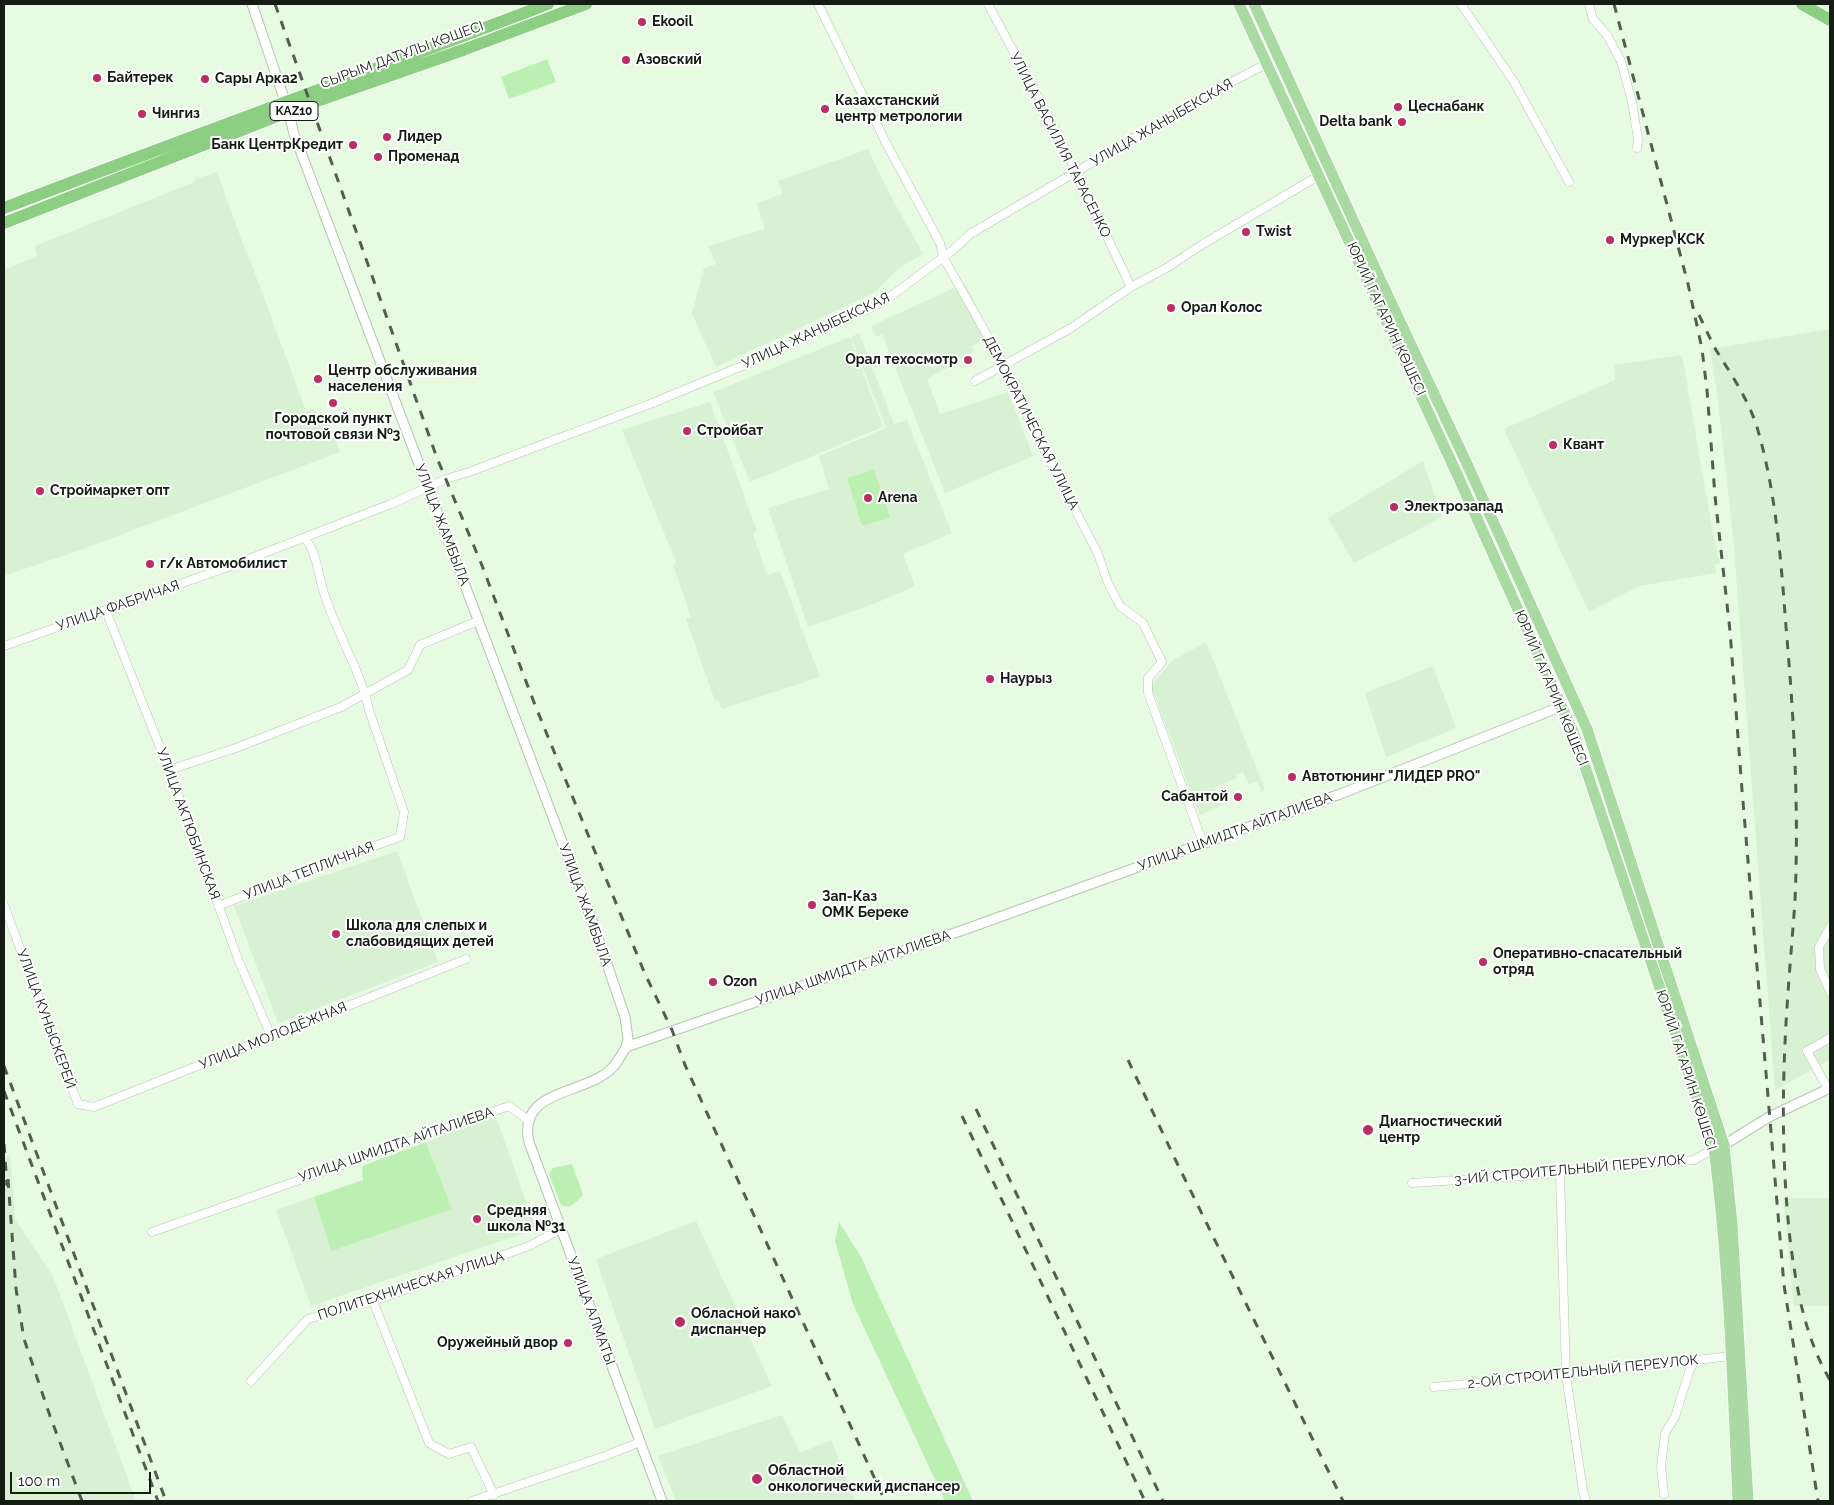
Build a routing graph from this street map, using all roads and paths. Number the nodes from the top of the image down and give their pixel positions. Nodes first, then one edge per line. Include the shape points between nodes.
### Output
1 (252, 4) edge
2 (548, 4) edge
3 (586, 4) edge
4 (818, 4) edge
5 (988, 4) edge
6 (1240, 4) edge
7 (1254, 4) edge
8 (1461, 4) edge
9 (1589, 4) edge
10 (1802, 4) edge
11 (1830, 20) edge
12 (1278, 58) junction
13 (1267, 64) junction
14 (287, 108) junction
15 (1637, 148) dead end
16 (1077, 173) junction
17 (1320, 175) junction
18 (1569, 182) dead end
19 (4, 208) edge
20 (4, 223) edge
21 (944, 257) junction
22 (1131, 287) junction
23 (1004, 365) junction
24 (975, 381) dead end
25 (428, 487) junction
26 (305, 538) junction
27 (106, 611) junction
28 (478, 620) junction
29 (4, 646) edge
30 (365, 694) junction
31 (1575, 701) junction
32 (1562, 706) junction
33 (169, 770) junction
34 (1203, 843) junction
35 (4, 905) edge
36 (218, 906) junction
37 (1830, 927) edge
38 (466, 959) dead end
39 (1830, 991) edge
40 (272, 1036) junction
41 (1830, 1038) edge
42 (626, 1047) junction
43 (1829, 1088) edge
44 (78, 1104) joint
45 (528, 1120) junction
46 (1719, 1147) junction
47 (1560, 1172) junction
48 (1412, 1183) dead end
49 (561, 1229) junction
50 (152, 1232) dead end
51 (373, 1301) junction
52 (1731, 1356) junction
53 (1696, 1360) junction
54 (1566, 1375) junction
55 (251, 1380) dead end
56 (1434, 1387) dead end
57 (640, 1442) junction
58 (1664, 1494) dead end
59 (494, 1495) junction
60 (472, 1501) edge
61 (662, 1501) edge
62 (1586, 1501) edge
63 (1738, 1501) edge
64 (1748, 1501) edge

1 - 14 street, УЛИЦА ЖАМБЫЛА
2 - 14 highway, СЫРЫМ ДАТҰЛЫ КӨШЕСІ / KAZ10
3 - 14 highway, СЫРЫМ ДАТҰЛЫ КӨШЕСІ / KAZ10 via 311,104
4 - 21 street, ДЕМОКРАТИЧЕСКАЯ УЛИЦА via 886,143 940,243
5 - 16 street, УЛИЦА ВАСИЛИЯ ТАРАСЕНКО
6 - 13 main road, ЮРИЙ ГАГАРИН КӨШЕСІ
7 - 12 main road, ЮРИЙ ГАГАРИН КӨШЕСІ
8 - 18 street via 1514,82
9 - 15 street via 1593,19 1621,61 1632,102
10 - 11 highway
12 - 13 street, УЛИЦА ЖАНЫБЕКСКАЯ
12 - 31 main road, ЮРИЙ ГАГАРИН КӨШЕСІ
13 - 16 street, УЛИЦА ЖАНЫБЕКСКАЯ via 1214,90
13 - 17 main road, ЮРИЙ ГАГАРИН КӨШЕСІ
14 - 19 highway, СЫРЫМ ДАТҰЛЫ КӨШЕСІ / KAZ10
14 - 20 highway, СЫРЫМ ДАТҰЛЫ КӨШЕСІ / KAZ10
14 - 25 street, УЛИЦА ЖАМБЫЛА
16 - 21 street, УЛИЦА ЖАНЫБЕКСКАЯ via 970,234
16 - 22 street, УЛИЦА ВАСИЛИЯ ТАРАСЕНКО
17 - 22 street
17 - 32 main road, ЮРИЙ ГАГАРИН КӨШЕСІ
21 - 23 street, ДЕМОКРАТИЧЕСКАЯ УЛИЦА
21 - 25 street, УЛИЦА ЖАНЫБЕКСКАЯ via 882,302 759,358 650,404
22 - 23 street via 1071,328
23 - 24 street
23 - 34 street, ДЕМОКРАТИЧЕСКАЯ УЛИЦА via 1098,554 1120,606 1143,623 1162,662 1148,678 1148,692
25 - 26 street, УЛИЦА ФАБРИЧАЯ
25 - 28 street, УЛИЦА ЖАМБЫЛА
26 - 27 street, УЛИЦА ФАБРИЧАЯ
26 - 30 street via 312,548 324,595
27 - 29 street, УЛИЦА ФАБРИЧАЯ
27 - 33 street, УЛИЦА АКТЮБИНСКАЯ
28 - 30 street via 420,645 408,670
28 - 42 street, УЛИЦА ЖАМБЫЛА via 594,926 628,1028
30 - 33 street via 341,707 236,748
30 - 36 street, УЛИЦА ТЕПЛИЧНАЯ via 404,812 400,836
31 - 32 street, УЛИЦА ШМИДТА АЙТАЛИЕВА
31 - 46 main road, ЮРИЙ ГАГАРИН КӨШЕСІ via 1587,728
32 - 34 street, УЛИЦА ШМИДТА АЙТАЛИЕВА via 1376,780
32 - 46 main road, ЮРИЙ ГАГАРИН КӨШЕСІ
33 - 36 street, УЛИЦА АКТЮБИНСКАЯ
34 - 42 street, УЛИЦА ШМИДТА АЙТАЛИЕВА
35 - 44 street, УЛИЦА КУНЫСКЕРЕЙ
36 - 40 street, УЛИЦА АКТЮБИНСКАЯ
37 - 39 street via 1818,947 1820,969
38 - 40 street, УЛИЦА МОЛОДЁЖНАЯ
40 - 44 street, УЛИЦА МОЛОДЁЖНАЯ via 94,1107
41 - 43 street via 1807,1051
42 - 45 street via 610,1070 544,1100
43 - 46 street via 1769,1117
45 - 49 street, УЛИЦА АЛМАТЫ via 529,1142
45 - 50 street, УЛИЦА ШМИДТА АЙТАЛИЕВА via 509,1106
46 - 47 street, 3-ИЙ СТРОИТЕЛЬНЫЙ ПЕРЕУЛОК via 1694,1160
46 - 52 main road, ЮРИЙ ГАГАРИН КӨШЕСІ via 1719,1191
46 - 64 main road, ЮРИЙ ГАГАРИН КӨШЕСІ via 1732,1224
47 - 48 street, 3-ИЙ СТРОИТЕЛЬНЫЙ ПЕРЕУЛОК
47 - 54 street
49 - 51 street, ПОЛИТЕХНИЧЕСКАЯ УЛИЦА via 529,1246
49 - 57 street, УЛИЦА АЛМАТЫ
51 - 55 street, ПОЛИТЕХНИЧЕСКАЯ УЛИЦА via 308,1319
51 - 59 street via 428,1443 449,1454 471,1447
52 - 53 street, 2-ОЙ СТРОИТЕЛЬНЫЙ ПЕРЕУЛОК
52 - 63 main road, ЮРИЙ ГАГАРИН КӨШЕСІ
53 - 54 street, 2-ОЙ СТРОИТЕЛЬНЫЙ ПЕРЕУЛОК
53 - 58 street via 1690,1369 1675,1417 1665,1433 1661,1466
54 - 56 street, 2-ОЙ СТРОИТЕЛЬНЫЙ ПЕРЕУЛОК
54 - 62 street
57 - 59 street
57 - 61 street, УЛИЦА АЛМАТЫ
59 - 60 street

